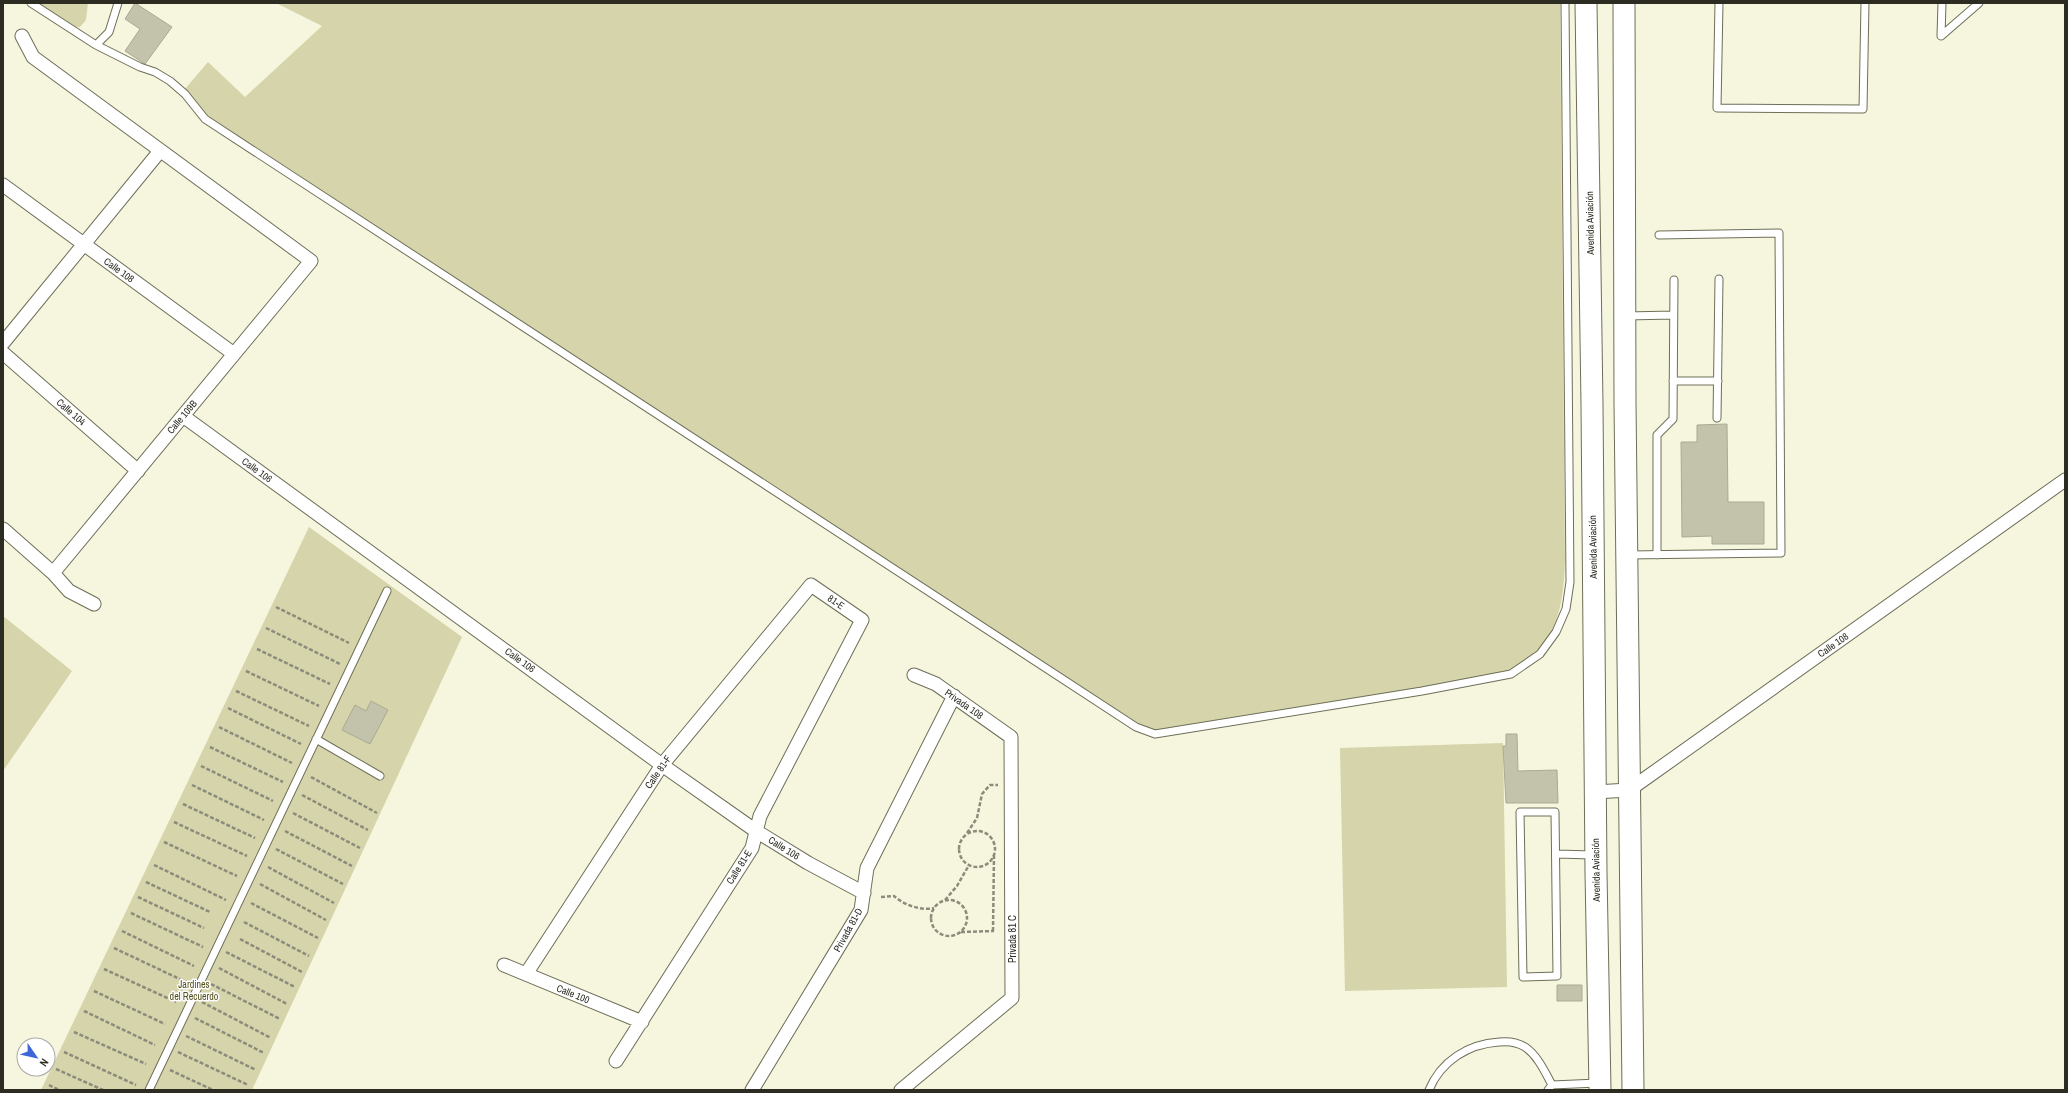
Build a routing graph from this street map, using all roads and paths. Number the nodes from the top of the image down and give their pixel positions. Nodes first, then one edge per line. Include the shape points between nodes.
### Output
1 (31, 3) edge
2 (118, 3) edge
3 (1565, 3) edge
4 (1586, 3) edge
5 (1624, 3) edge
6 (1718, 3) edge
7 (1865, 3) edge
8 (1942, 3) edge
9 (1979, 3) edge
10 (22, 36) dead end
11 (96, 44) junction
12 (160, 151) junction
13 (3, 185) edge
14 (1659, 235) dead end
15 (84, 244) junction
16 (1719, 279) dead end
17 (1674, 280) dead end
18 (1624, 316) junction
19 (1673, 316) junction
20 (3, 343) edge
21 (3, 353) edge
22 (234, 354) junction
23 (1673, 381) junction
24 (1718, 381) junction
25 (183, 416) junction
26 (1717, 418) dead end
27 (138, 471) junction
28 (2065, 480) edge
29 (3, 529) edge
30 (1626, 555) junction
31 (1657, 555) junction
32 (53, 573) junction
33 (810, 585) joint
34 (387, 591) dead end
35 (94, 604) dead end
36 (276, 607) dead end
37 (862, 620) joint
38 (266, 628) dead end
39 (349, 643) dead end
40 (256, 649) dead end
41 (340, 664) dead end
42 (246, 671) dead end
43 (914, 675) dead end
44 (330, 684) dead end
45 (236, 691) dead end
46 (954, 696) junction
47 (319, 706) dead end
48 (228, 708) dead end
49 (309, 726) dead end
50 (219, 727) dead end
51 (1011, 737) joint
52 (316, 739) junction
53 (301, 744) dead end
54 (210, 747) dead end
55 (292, 763) dead end
56 (662, 765) junction
57 (201, 766) dead end
58 (380, 776) dead end
59 (310, 777) dead end
60 (282, 782) dead end
61 (192, 785) dead end
62 (1003, 785) dead end
63 (1629, 790) junction
64 (1595, 792) junction
65 (302, 795) dead end
66 (273, 801) dead end
67 (183, 804) dead end
68 (293, 813) dead end
69 (377, 813) dead end
70 (264, 820) dead end
71 (174, 822) dead end
72 (368, 830) dead end
73 (285, 831) dead end
74 (756, 831) junction
75 (966, 834) junction
76 (255, 838) dead end
77 (164, 842) dead end
78 (360, 848) dead end
79 (276, 849) dead end
80 (994, 853) junction
81 (1556, 854) junction
82 (1596, 855) junction
83 (247, 856) dead end
84 (154, 865) dead end
85 (969, 865) junction
86 (267, 866) dead end
87 (352, 866) dead end
88 (237, 876) dead end
89 (146, 882) dead end
90 (259, 884) dead end
91 (343, 884) dead end
92 (864, 893) junction
93 (138, 897) dead end
94 (881, 897) dead end
95 (226, 900) dead end
96 (944, 901) junction
97 (250, 903) dead end
98 (334, 903) dead end
99 (934, 908) junction
100 (210, 912) dead end
101 (130, 913) dead end
102 (326, 920) dead end
103 (244, 922) dead end
104 (204, 928) dead end
105 (994, 931) junction
106 (998, 931) dead end
107 (122, 932) dead end
108 (960, 932) junction
109 (318, 938) dead end
110 (240, 939) dead end
111 (203, 947) dead end
112 (114, 948) dead end
113 (226, 952) dead end
114 (309, 956) dead end
115 (504, 965) dead end
116 (194, 966) dead end
117 (219, 968) dead end
118 (104, 969) dead end
119 (302, 972) dead end
120 (526, 974) junction
121 (186, 982) dead end
122 (211, 984) dead end
123 (295, 987) dead end
124 (94, 991) dead end
125 (176, 1002) dead end
126 (202, 1002) dead end
127 (287, 1004) dead end
128 (84, 1011) dead end
129 (195, 1018) dead end
130 (280, 1019) dead end
131 (642, 1022) junction
132 (166, 1024) dead end
133 (74, 1032) dead end
134 (186, 1036) dead end
135 (271, 1038) dead end
136 (155, 1045) dead end
137 (64, 1052) dead end
138 (178, 1052) dead end
139 (264, 1053) dead end
140 (616, 1061) dead end
141 (146, 1064) dead end
142 (56, 1069) dead end
143 (170, 1070) dead end
144 (256, 1070) dead end
145 (49, 1085) dead end
146 (136, 1085) dead end
147 (248, 1085) dead end
148 (1633, 1085) edge
149 (1600, 1086) edge
150 (1550, 1087) edge
151 (59, 1090) edge
152 (103, 1090) edge
153 (149, 1090) edge
154 (213, 1090) edge
155 (752, 1090) edge
156 (901, 1090) edge
157 (1429, 1090) edge

1 - 11 lane
2 - 11 lane via 109,32
3 - 11 lane via 1570,582 1566,609 1556,632 1540,654 1511,674 1155,734 1136,727 205,119 185,94 170,81
4 - 64 main road, Avenida Aviación
5 - 18 main road
6 - 7 lane via 1717,108 1856,109 1864,109
8 - 9 lane via 1941,36
10 - 12 street via 33,57
12 - 15 street
12 - 22 street, Calle 109B via 312,261
13 - 15 street, Calle 108
14 - 31 lane via 1779,233 1781,553
15 - 20 street
15 - 22 street, Calle 108
16 - 24 lane
17 - 19 lane
18 - 19 lane
18 - 30 main road
19 - 23 lane
21 - 27 street, Calle 104
22 - 25 street, Calle 109B
23 - 24 lane
23 - 31 lane via 1673,419 1656,435
24 - 26 lane
25 - 27 street, Calle 109B
25 - 56 street, Calle 106
27 - 32 street, Calle 109B
28 - 63 street, Calle 108
29 - 32 street
30 - 31 lane
30 - 63 main road
32 - 35 street via 69,590
33 - 37 street, 81-E
33 - 56 street, Calle 81-F
34 - 52 lane
36 - 39 path
37 - 74 street, Calle 81-E via 762,812
38 - 41 path
40 - 44 path
42 - 47 path
43 - 46 street, Privada 108 via 936,684
45 - 49 path
46 - 51 street, Privada 108
46 - 92 street, Privada 81-D via 867,868
48 - 53 path
50 - 55 path
51 - 156 street, Privada 81 C via 1012,998
52 - 58 lane
52 - 153 lane
54 - 60 path
56 - 74 street, Calle 106
56 - 120 street, Calle 81-F
57 - 66 path
59 - 69 path
61 - 70 path
62 - 75 path via 990,785 985,788 977,818
63 - 64 street
63 - 148 main road
64 - 82 main road, Avenida Aviación
65 - 72 path
67 - 76 path
68 - 78 path
71 - 83 path
73 - 87 path
74 - 92 street, Calle 106
74 - 131 street, Calle 81-E via 752,848
75 - 80 path via 978,831 989,836 993,841
75 - 85 path via 958,849 962,860
77 - 88 path
79 - 91 path
80 - 85 path via 983,865
80 - 105 path
81 - 81 lane via 1555,812 1520,812 1522,977 1557,976
81 - 82 lane
82 - 149 main road, Avenida Aviación
84 - 95 path
85 - 96 path via 957,886
86 - 98 path
89 - 100 path
90 - 102 path
92 - 155 street, Privada 81-D via 861,910
93 - 104 path
94 - 99 path via 894,896 912,906
96 - 99 path
96 - 108 path via 956,902 965,910 966,922
97 - 109 path
99 - 108 path via 931,918 934,929 944,936
101 - 111 path
103 - 114 path
105 - 106 path
105 - 108 path
107 - 116 path
110 - 119 path
112 - 121 path
113 - 123 path
115 - 120 street, Calle 100
117 - 127 path
118 - 125 path
120 - 131 street, Calle 100
122 - 130 path
124 - 132 path
126 - 135 path
128 - 136 path
129 - 139 path
131 - 140 street, Calle 81-E
133 - 141 path
134 - 144 path
137 - 146 path
138 - 147 path
142 - 152 path
143 - 154 path
145 - 151 path
148 - 149 main road
149 - 150 lane
150 - 157 lane via 1538,1060 1525,1047 1510,1041 1485,1043 1466,1050 1446,1064 1433,1080

